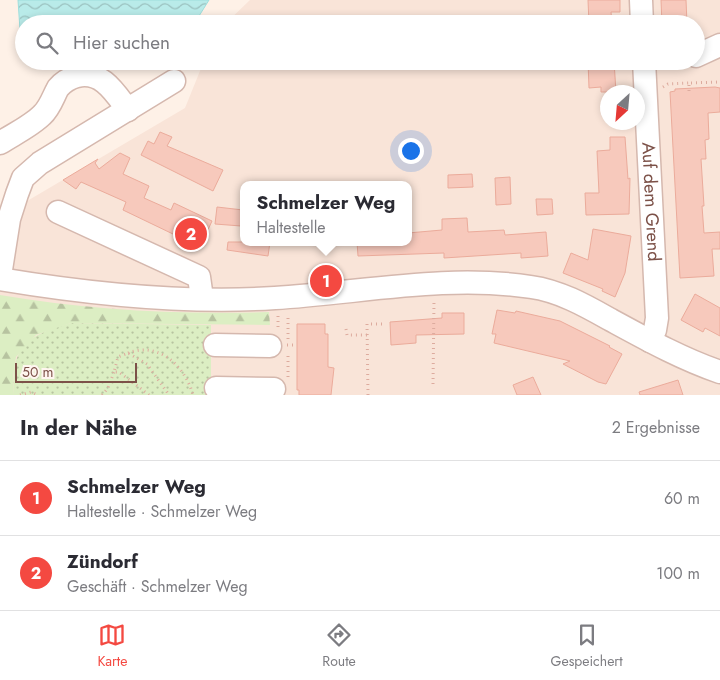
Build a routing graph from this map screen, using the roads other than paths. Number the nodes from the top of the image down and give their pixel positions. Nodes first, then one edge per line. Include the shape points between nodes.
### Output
1 (641, 0) edge
2 (642, 15) edge
3 (720, 45) edge
4 (705, 52) edge
5 (646, 70) edge
6 (174, 81) dead end
7 (128, 110) junction
8 (0, 143) edge
9 (58, 212) dead end
10 (0, 277) edge
11 (202, 298) junction
12 (650, 341) junction
13 (215, 345) dead end
14 (270, 346) dead end
15 (720, 372) edge
16 (216, 388) dead end
17 (274, 389) dead end

1 - 2 street
3 - 4 street
5 - 12 street, Auf dem Grend via 657,318
6 - 7 street
7 - 8 street via 98,77 77,76 67,79 59,87 42,115
7 - 10 street via 40,163 23,178 10,219
9 - 11 street via 199,277
10 - 11 street via 55,288
11 - 12 street via 274,298 499,283 541,289 580,303
12 - 15 street
13 - 14 street
16 - 17 street

